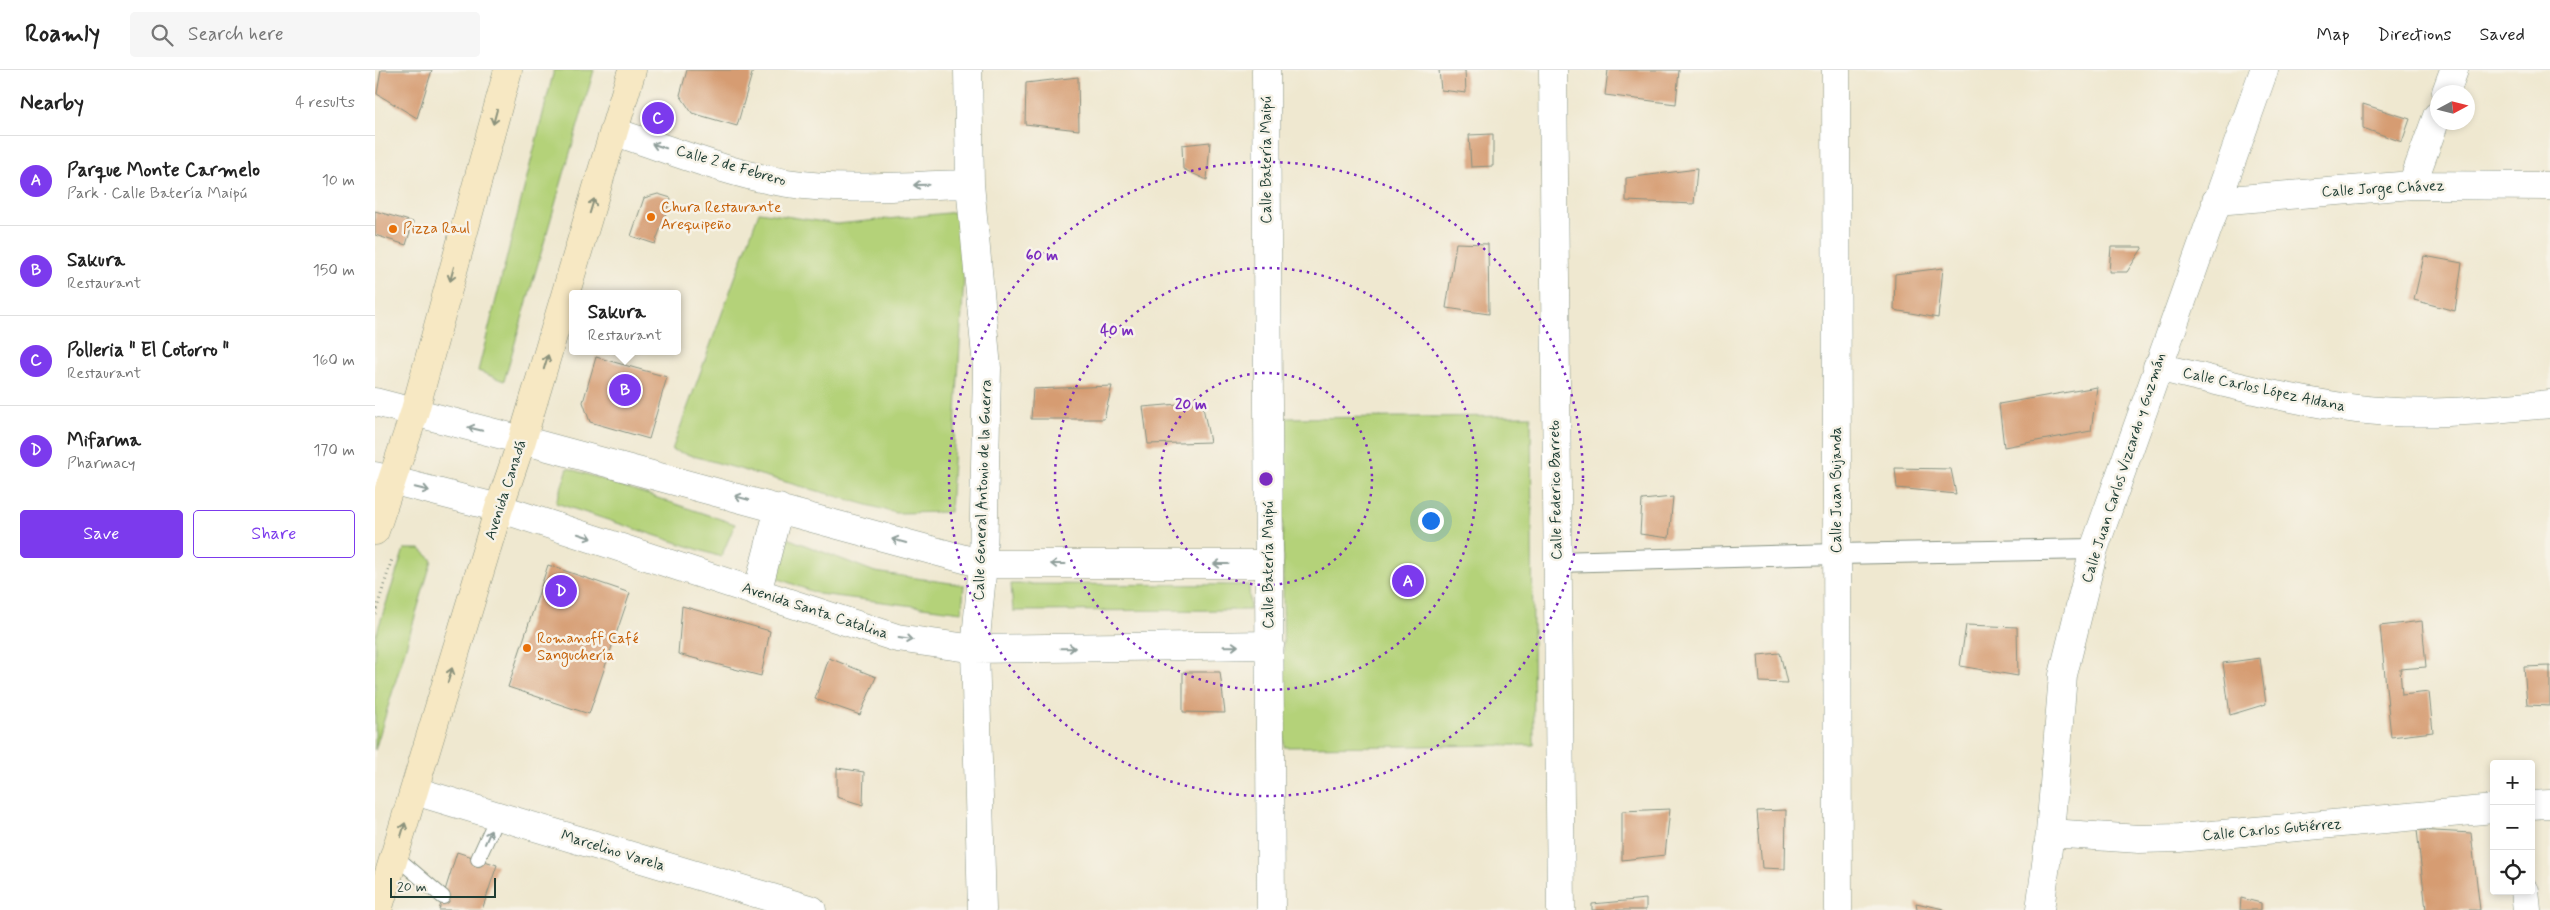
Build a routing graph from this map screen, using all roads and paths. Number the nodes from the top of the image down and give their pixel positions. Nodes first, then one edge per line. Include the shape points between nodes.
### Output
1 (508, 70) edge
2 (632, 70) edge
3 (968, 70) edge
4 (1266, 70) edge
5 (1553, 70) edge
6 (1836, 70) edge
7 (2264, 70) edge
8 (2454, 70) edge
9 (2449, 85) edge
10 (2432, 130) edge
11 (615, 132) junction
12 (2549, 182) edge
13 (970, 184) junction
14 (2412, 185) junction
15 (2216, 201) junction
16 (2157, 367) junction
17 (375, 402) edge
18 (2550, 404) edge
19 (414, 414) junction
20 (522, 440) junction
21 (383, 478) edge
22 (499, 508) junction
23 (779, 508) junction
24 (375, 531) edge
25 (2094, 549) junction
26 (394, 551) dead end
27 (1837, 554) junction
28 (1557, 562) junction
29 (983, 564) junction
30 (1269, 564) junction
31 (757, 594) junction
32 (375, 614) edge
33 (1270, 645) junction
34 (975, 649) junction
35 (415, 791) junction
36 (2550, 804) edge
37 (2535, 806) edge
38 (2490, 809) edge
39 (498, 815) junction
40 (2050, 833) junction
41 (395, 856) junction
42 (478, 859) dead end
43 (2525, 895) edge
44 (443, 897) dead end
45 (378, 910) edge
46 (811, 910) edge
47 (982, 910) edge
48 (1271, 910) edge
49 (1561, 910) edge
50 (1838, 910) edge
51 (2040, 910) edge
52 (2527, 910) edge

1 -> 19 main road
2 - 11 main road, Avenida Canadá
3 - 13 street, Calle General Antonio de la Guerra
4 - 30 street, Calle Batería Maipú
5 - 28 street, Calle Federico Barreto
6 - 27 street, Calle Juan Bujanda
7 - 15 street, Calle Juan Carlos Vizcardo y Guzmán
8 - 9 street
10 - 14 street
13 -> 11 street, Calle 2 de Febrero via 841,186 787,183
20 -> 11 main road, Avenida Canadá
12 - 14 street, Calle Jorge Chávez
13 - 29 street, Calle General Antonio de la Guerra via 987,368
14 - 15 street, Calle Jorge Chávez
15 - 16 street, Calle Juan Carlos Vizcardo y Guzmán
16 - 18 street, Calle Carlos López Aldana via 2306,402 2359,410 2457,413
16 - 25 street, Calle Juan Carlos Vizcardo y Guzmán
17 - 19 street
20 -> 19 street
19 - 21 main road
20 - 22 main road, Avenida Canadá
23 -> 20 street
21 -> 22 street, Avenida Santa Catalina
21 - 24 main road
22 -> 31 street, Avenida Santa Catalina
35 -> 22 main road, Avenida Canadá
29 -> 23 street
23 - 31 street
25 - 27 street
25 - 40 street, Calle Juan Carlos Vizcardo y Guzmán via 2063,675
26 - 32 path
27 - 28 street
27 - 50 street, Calle Juan Bujanda
28 - 49 street, Calle Federico Barreto
30 -> 29 street
29 - 34 street, Calle General Antonio de la Guerra
30 - 33 street, Calle Batería Maipú
31 -> 34 street, Avenida Santa Catalina via 897,638
34 -> 33 street, Avenida Santa Catalina
33 - 48 street, Calle Batería Maipú
34 - 47 street, Calle General Antonio de la Guerra
35 - 39 street, Marcelino Varela
41 -> 35 main road, Avenida Canadá
36 - 37 street
38 - 40 street, Calle Carlos Gutiérrez via 2179,838 2139,839
42 -> 39 lane
39 - 46 street, Marcelino Varela
40 - 51 street, Calle Juan Carlos Vizcardo y Guzmán
41 - 44 lane
41 - 45 main road, Avenida Canadá
43 - 52 street

